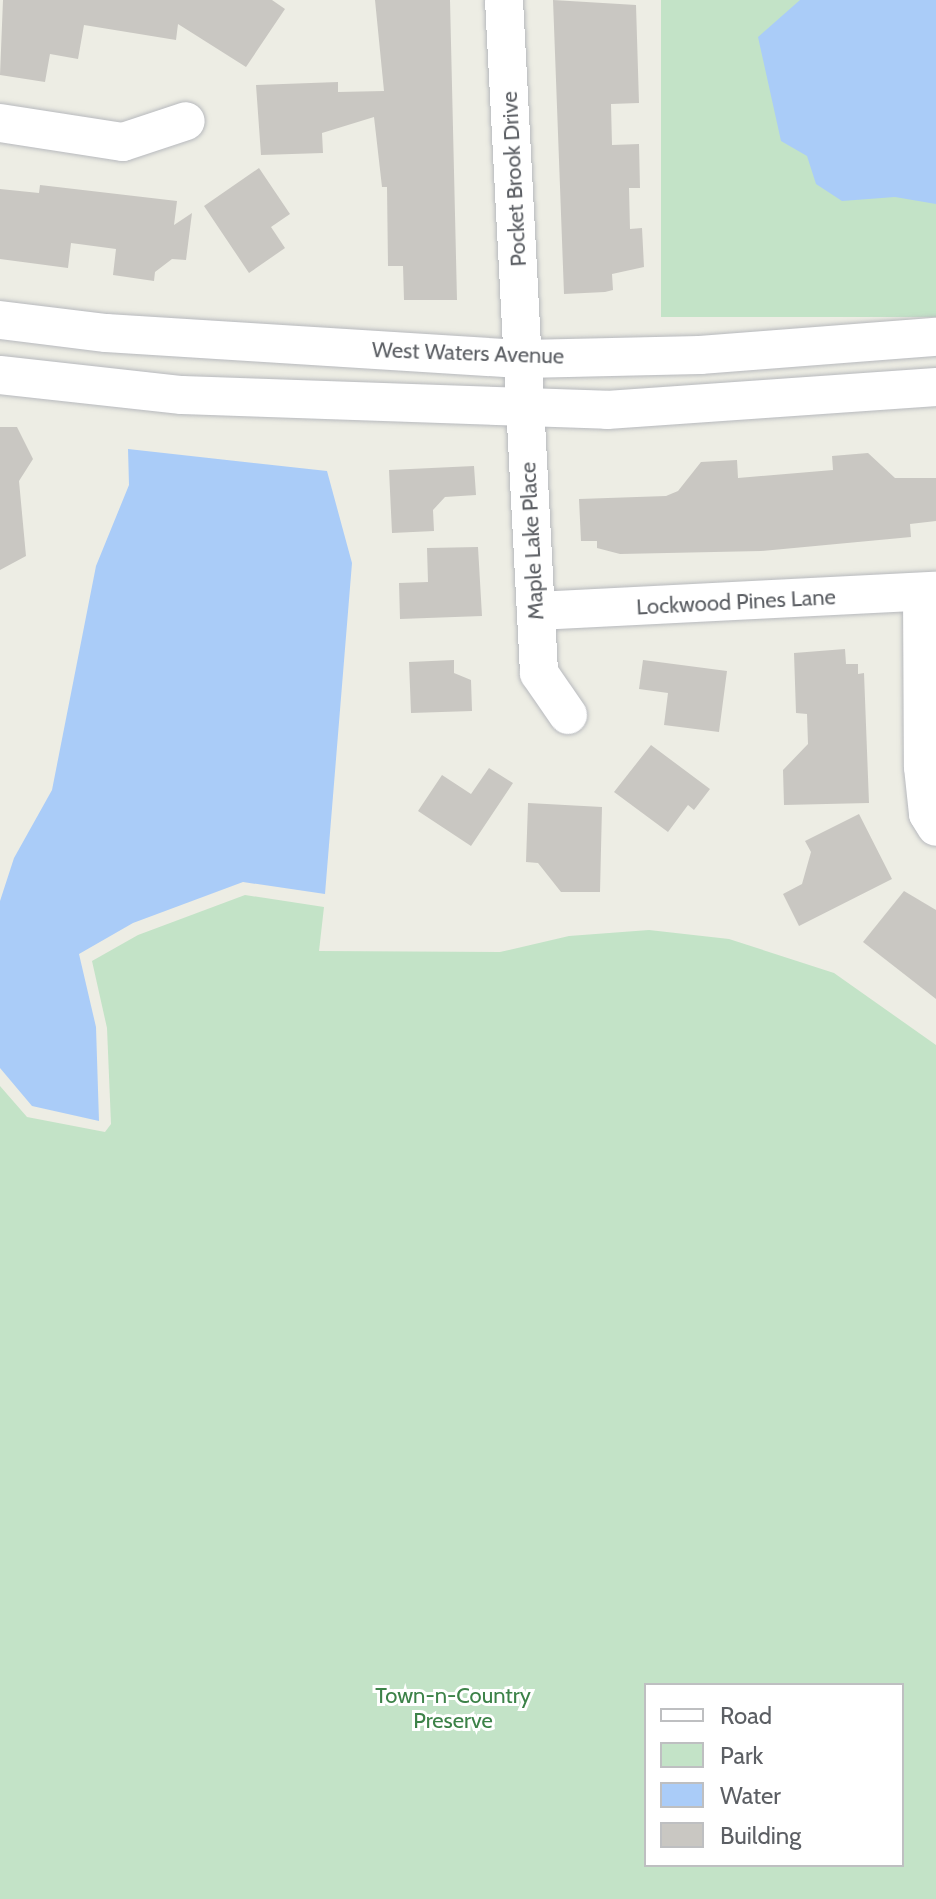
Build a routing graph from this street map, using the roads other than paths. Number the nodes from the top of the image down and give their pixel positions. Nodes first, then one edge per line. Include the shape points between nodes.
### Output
1 (504, 0) edge
2 (186, 121) dead end
3 (0, 123) edge
4 (0, 320) edge
5 (936, 337) edge
6 (524, 359) junction
7 (0, 375) edge
8 (936, 387) edge
9 (524, 408) junction
10 (929, 592) edge
11 (536, 611) junction
12 (568, 715) dead end
13 (936, 827) edge

1 - 6 street, Pocket Brook Drive
2 - 3 street via 123,142
4 - 6 street, West Waters Avenue via 106,333
5 - 6 street, West Waters Avenue via 700,355
6 - 9 street, Maple Lake Place
7 - 9 street via 182,395
8 - 9 street via 607,410
9 - 11 street, Maple Lake Place
10 - 11 street, Lockwood Pines Lane
10 - 13 street via 923,767 928,814
11 - 12 street, Maple Lake Place via 539,673

